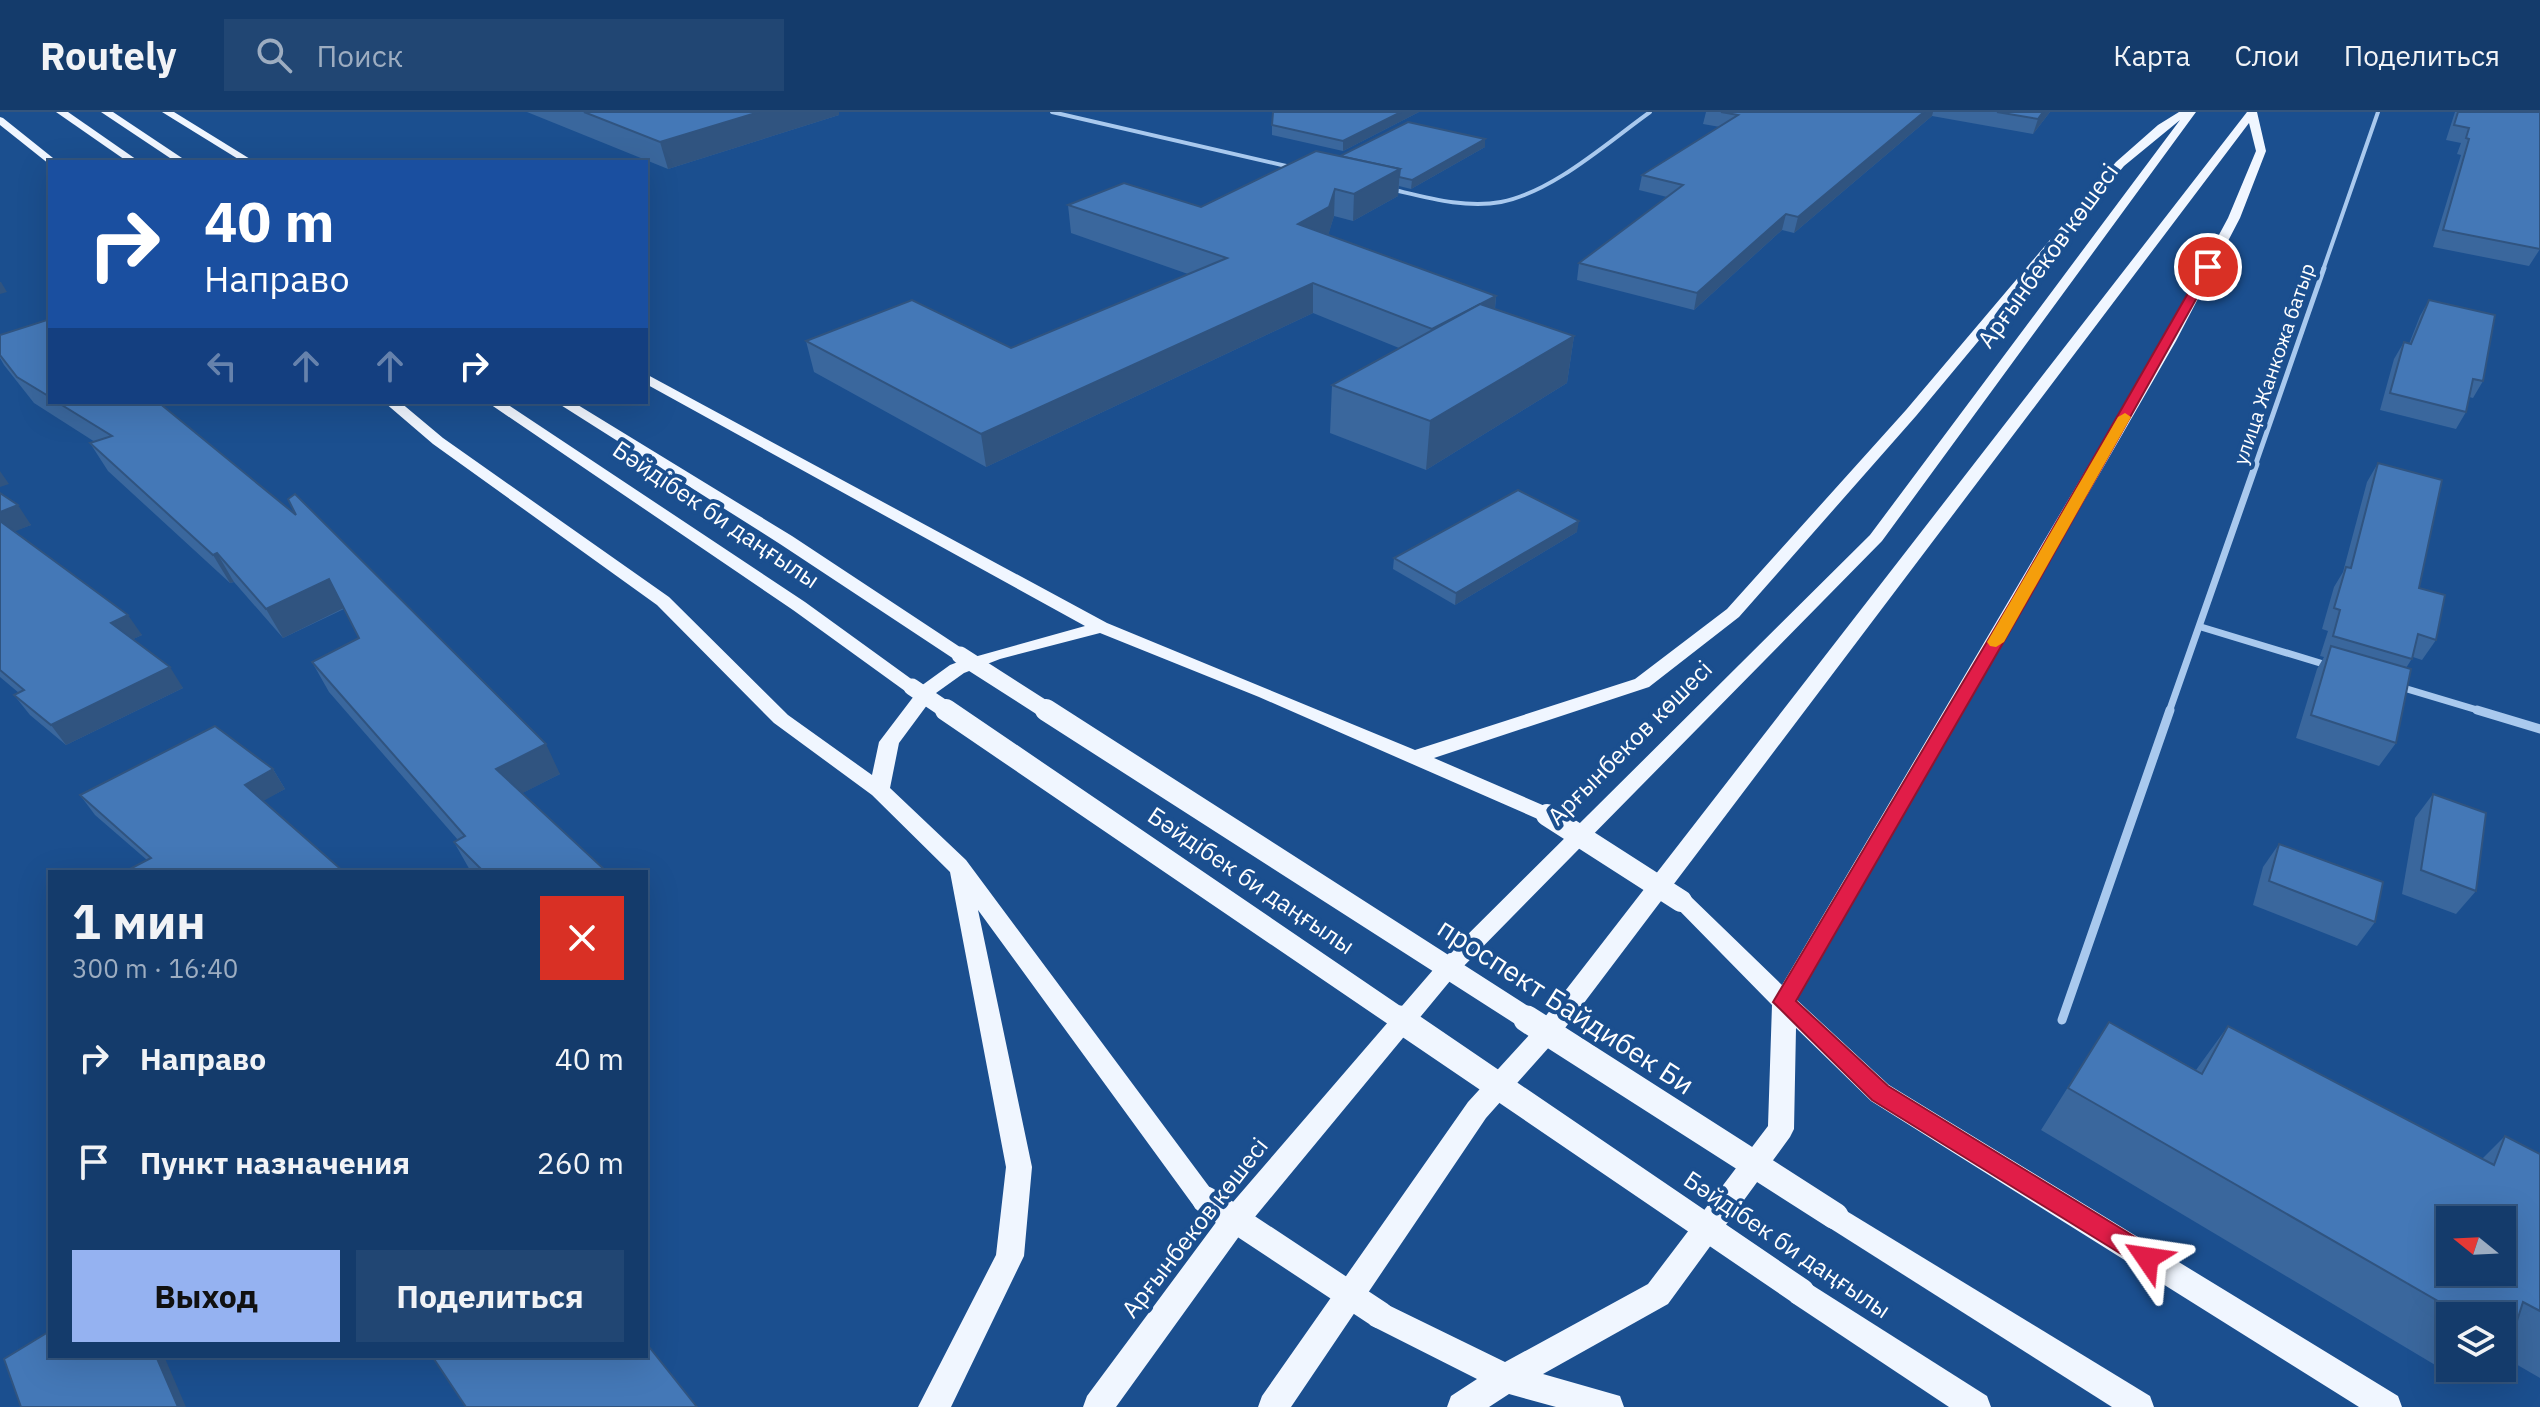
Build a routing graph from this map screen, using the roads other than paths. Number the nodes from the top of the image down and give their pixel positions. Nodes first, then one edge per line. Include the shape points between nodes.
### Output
1 (61, 112) edge
2 (106, 112) edge
3 (167, 112) edge
4 (1052, 112) edge
5 (1650, 112) edge
6 (2189, 112) edge
7 (2378, 112) edge
8 (2251, 113) edge
9 (0, 120) edge
10 (50, 160) edge
11 (132, 160) edge
12 (180, 160) edge
13 (247, 160) edge
14 (1306, 170) edge
15 (1381, 187) edge
16 (648, 379) edge
17 (393, 404) edge
18 (497, 404) edge
19 (566, 404) edge
20 (1101, 627) junction
21 (2201, 627) junction
22 (960, 655) joint
23 (2334, 667) edge
24 (2393, 685) edge
25 (2540, 729) edge
26 (1415, 757) junction
27 (879, 790) junction
28 (958, 866) junction
29 (1784, 1002) junction
30 (2062, 1020) dead end
31 (1506, 1378) junction
32 (933, 1407) edge
33 (1098, 1407) edge
34 (1273, 1407) edge
35 (1462, 1407) edge
36 (1609, 1407) edge
37 (1976, 1407) edge
38 (2139, 1407) edge
39 (2387, 1407) edge

1 - 11 main road
2 - 12 main road
3 - 13 main road
4 - 14 street
5 - 15 street via 1540,187 1503,202
6 - 26 main road via 2162,127 2120,164 1911,413 1733,613 1642,683
6 - 33 main road, Арғынбеков көшесі via 1876,538 1447,969 1230,1226
7 - 21 street, улица Жанкожа батыр
8 - 29 main road via 2261,151 2234,218 2037,571
8 - 34 main road via 1550,1029 1477,1110
9 - 10 main road
16 - 20 main road
17 - 27 main road via 663,601 781,719
18 - 37 main road, Бәйдібек би даңғылы, bridge
19 - 22 main road, Бәйдібек би даңғылы
20 - 26 main road
20 - 27 main road via 994,655 957,669 929,689 889,742
21 - 23 street
21 - 30 street, улица Жанкожа батыр
22 - 38 main road, проспект Байдибек Би, bridge
24 - 25 street
26 - 29 main road, bridge via 1547,815 1681,901
27 - 28 main road
28 - 31 main road, bridge via 1206,1200 1380,1315
28 - 32 main road via 1019,1167 1010,1256
29 - 31 main road via 1781,1129 1658,1294
29 - 39 main road via 1880,1093
31 - 35 main road
31 - 36 main road

